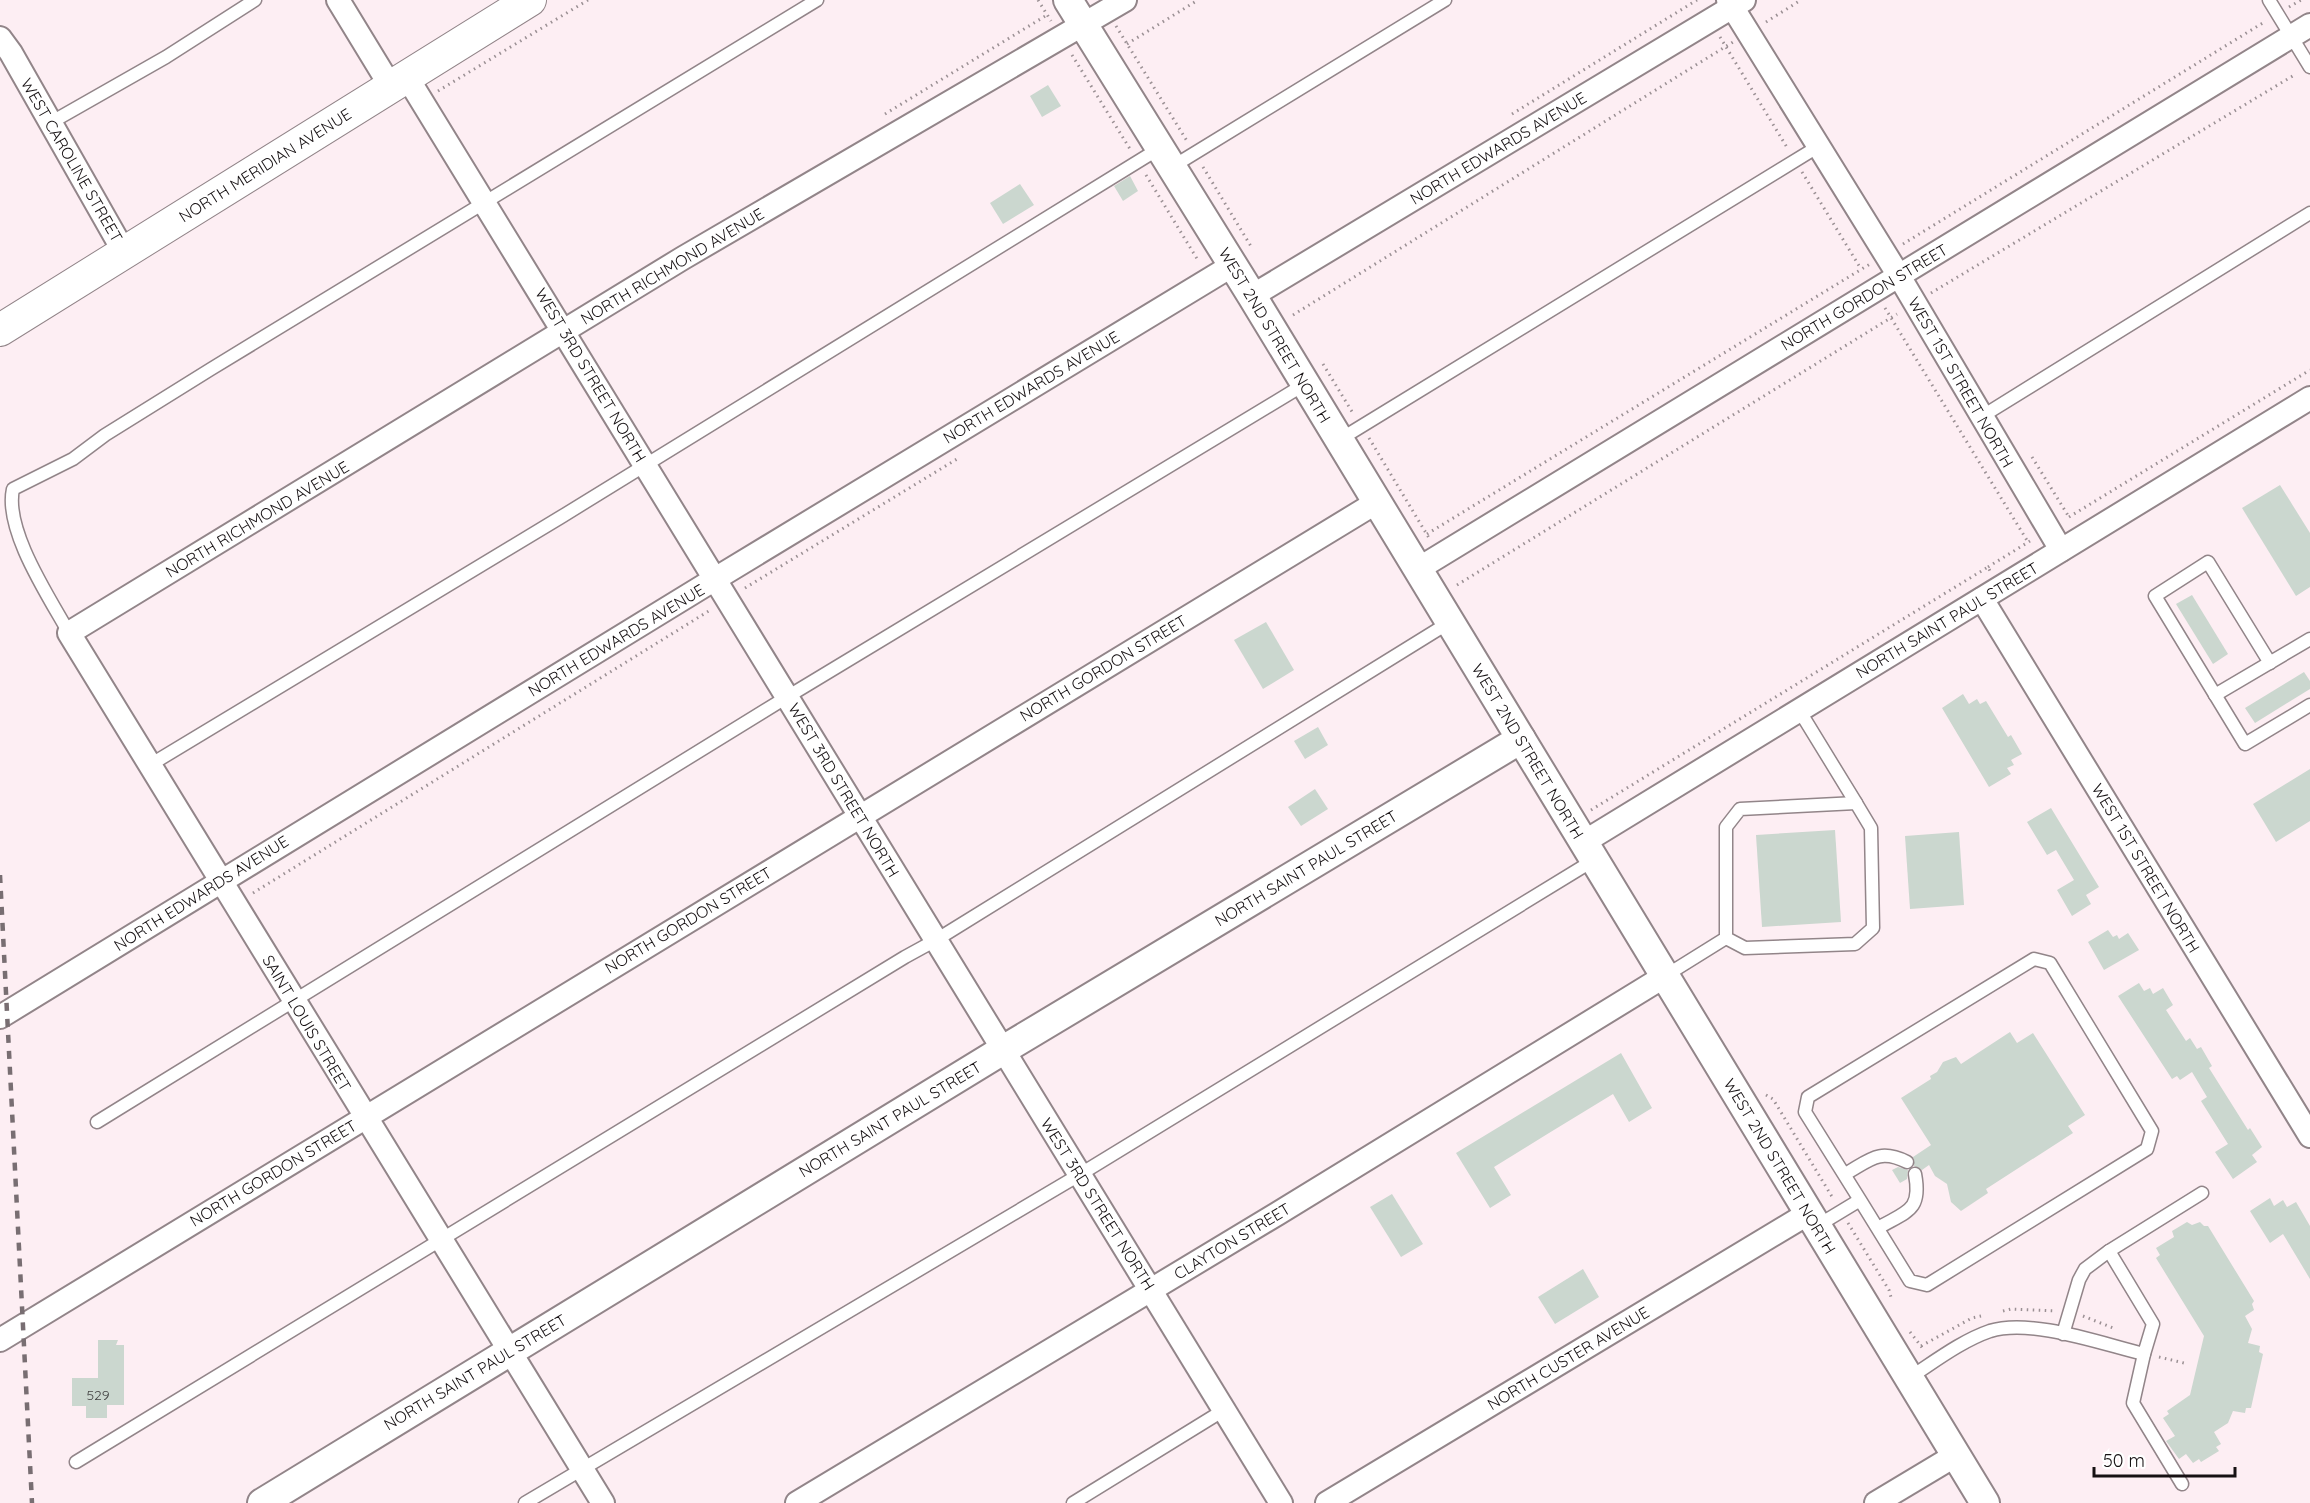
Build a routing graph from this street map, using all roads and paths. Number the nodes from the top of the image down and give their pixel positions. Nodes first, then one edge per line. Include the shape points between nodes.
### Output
1 (255, 0) edge
2 (338, 0) edge
3 (530, 0) edge
4 (588, 0) edge
5 (817, 0) edge
6 (1038, 0) edge
7 (1068, 0) edge
8 (1125, 0) edge
9 (1198, 0) edge
10 (1445, 0) edge
11 (1697, 0) edge
12 (1801, 0) edge
13 (2269, 0) edge
14 (2301, 0) edge
15 (1735, 2) edge
16 (2277, 14) junction
17 (1710, 21) junction
18 (1072, 31) junction
19 (2301, 31) edge
20 (1749, 33) junction
21 (0, 38) edge
22 (1127, 44) dead end
23 (1726, 47) junction
24 (2310, 66) edge
25 (406, 88) junction
26 (50, 123) junction
27 (1819, 146) junction
28 (1157, 159) junction
29 (1796, 161) junction
30 (484, 203) junction
31 (2310, 213) edge
32 (124, 252) junction
33 (1886, 254) junction
34 (1201, 265) dead end
35 (1233, 265) junction
36 (1861, 269) junction
37 (1899, 276) junction
38 (1875, 291) junction
39 (1252, 296) junction
40 (1915, 303) junction
41 (1293, 315) dead end
42 (1891, 318) junction
43 (0, 330) edge
44 (564, 331) junction
45 (2310, 370) edge
46 (1305, 384) junction
47 (2310, 398) edge
48 (1981, 417) junction
49 (1339, 440) junction
50 (959, 457) dead end
51 (646, 465) junction
52 (1377, 502) junction
53 (2049, 530) junction
54 (1427, 534) dead end
55 (2028, 542) junction
56 (2061, 550) junction
57 (1988, 567) junction
58 (1418, 569) junction
59 (715, 579) junction
60 (1457, 585) dead end
61 (1991, 593) junction
62 (728, 599) junction
63 (1450, 622) junction
64 (69, 633) junction
65 (2310, 639) edge
66 (2270, 663) junction
67 (2216, 695) junction
68 (787, 697) junction
69 (2310, 705) edge
70 (1799, 710) junction
71 (1521, 739) junction
72 (150, 765) junction
73 (1856, 803) junction
74 (1591, 810) dead end
75 (860, 816) junction
76 (1589, 851) junction
77 (221, 881) junction
78 (251, 894) dead end
79 (1726, 938) junction
80 (936, 940) junction
81 (1665, 976) junction
82 (294, 1000) junction
83 (0, 1017) edge
84 (1003, 1050) junction
85 (365, 1117) junction
86 (97, 1122) dead end
87 (2310, 1137) edge
88 (1907, 1162) dead end
89 (1079, 1174) junction
90 (1845, 1174) junction
91 (1914, 1174) dead end
92 (2202, 1193) dead end
93 (1860, 1200) junction
94 (1813, 1219) junction
95 (1878, 1228) junction
96 (441, 1240) junction
97 (2109, 1251) junction
98 (1150, 1290) junction
99 (2063, 1334) junction
100 (0, 1340) edge
101 (509, 1352) junction
102 (2144, 1354) junction
103 (1909, 1378) junction
104 (1224, 1410) junction
105 (1956, 1455) junction
106 (76, 1462) dead end
107 (582, 1468) junction
108 (2182, 1484) dead end
109 (262, 1503) edge
110 (525, 1503) edge
111 (603, 1503) edge
112 (797, 1503) edge
113 (1073, 1503) edge
114 (1281, 1503) edge
115 (1327, 1503) edge
116 (1876, 1503) edge
117 (1985, 1503) edge

1 - 26 lane via 166,57
2 - 25 street, WEST 3RD STREET NORTH
3 - 25 main road, NORTH MERIDIAN AVENUE
4 - 25 path
5 - 30 lane
6 - 18 path
7 - 18 street, WEST 2ND STREET NORTH
8 - 18 street, NORTH RICHMOND AVENUE
9 - 22 path
10 - 28 lane
11 - 17 path
12 - 20 path
13 - 16 lane
14 - 16 path
15 - 17 street, NORTH EDWARDS AVENUE
15 - 20 street, WEST 1ST STREET NORTH
16 - 19 lane
16 - 33 path
17 - 23 path
17 - 39 street, NORTH EDWARDS AVENUE
18 - 28 street, WEST 2ND STREET NORTH
18 - 28 path
18 - 44 street, NORTH RICHMOND AVENUE
19 - 24 lane
19 - 37 street, NORTH GORDON STREET
20 - 23 path
20 - 27 street, WEST 1ST STREET NORTH
21 - 26 street, WEST CAROLINE STREET
23 - 29 path
23 - 41 path
24 - 40 path
25 - 30 street, WEST 3RD STREET NORTH
25 - 32 main road, NORTH MERIDIAN AVENUE
26 - 32 street, WEST CAROLINE STREET
27 - 29 lane
27 - 33 street, WEST 1ST STREET NORTH
28 - 34 path
28 - 35 street, WEST 2ND STREET NORTH
28 - 51 lane
29 - 36 path
29 - 49 lane
30 - 44 street, WEST 3RD STREET NORTH
30 - 64 lane via 105,435 74,459 13,489 10,502 26,554
31 - 48 lane
32 - 43 main road, NORTH MERIDIAN AVENUE
33 - 36 path
33 - 37 street, WEST 1ST STREET NORTH
35 - 39 street, WEST 2ND STREET NORTH
35 - 59 street, NORTH EDWARDS AVENUE
36 - 38 path
36 - 54 path
37 - 38 street, NORTH GORDON STREET
37 - 40 street, WEST 1ST STREET NORTH
38 - 42 path
38 - 58 street, NORTH GORDON STREET
39 - 46 street, WEST 2ND STREET NORTH
40 - 42 path
40 - 48 street, WEST 1ST STREET NORTH
42 - 55 path
42 - 60 path
44 - 51 street, WEST 3RD STREET NORTH
44 - 64 street, NORTH RICHMOND AVENUE
45 - 53 path
46 - 49 street, WEST 2ND STREET NORTH
46 - 68 lane
47 - 56 street, NORTH SAINT PAUL STREET
48 - 53 street, WEST 1ST STREET NORTH
49 - 52 street, WEST 2ND STREET NORTH
50 - 62 path
51 - 59 street, WEST 3RD STREET NORTH
51 - 72 lane
52 - 58 street, WEST 2ND STREET NORTH
52 - 75 street, NORTH GORDON STREET
53 - 55 path
53 - 56 street, WEST 1ST STREET NORTH
55 - 57 path
56 - 61 street, NORTH SAINT PAUL STREET
57 - 61 path
57 - 74 path
58 - 63 street, WEST 2ND STREET NORTH
59 - 62 street, WEST 3RD STREET NORTH
59 - 77 street, NORTH EDWARDS AVENUE
61 - 70 street, NORTH SAINT PAUL STREET
61 - 87 street, WEST 1ST STREET NORTH
62 - 68 street, WEST 3RD STREET NORTH
62 - 78 path
63 - 71 street, WEST 2ND STREET NORTH
63 - 80 lane
64 - 72 street, SAINT LOUIS STREET
65 - 66 lane
66 - 67 lane
66 - 67 lane via 2208,562 2155,596
67 - 69 lane via 2245,744
68 - 75 street, WEST 3RD STREET NORTH
68 - 82 lane
70 - 73 lane
70 - 76 street, NORTH SAINT PAUL STREET
71 - 76 street, WEST 2ND STREET NORTH
71 - 84 street, NORTH SAINT PAUL STREET
72 - 77 street, SAINT LOUIS STREET
73 - 79 lane via 1740,809 1726,827
73 - 79 lane via 1870,828 1873,928 1855,944 1745,948
75 - 80 street, WEST 3RD STREET NORTH
75 - 85 street, NORTH GORDON STREET
76 - 81 street, WEST 2ND STREET NORTH
76 - 89 lane
77 - 82 street, SAINT LOUIS STREET
77 - 83 street, NORTH EDWARDS AVENUE
79 - 81 lane
80 - 84 street, WEST 3RD STREET NORTH
80 - 96 lane
81 - 94 street, WEST 2ND STREET NORTH
81 - 98 street, CLAYTON STREET
82 - 85 street, SAINT LOUIS STREET
82 - 86 lane
84 - 89 street, WEST 3RD STREET NORTH
84 - 101 street, NORTH SAINT PAUL STREET
85 - 96 street, SAINT LOUIS STREET
85 - 100 street, NORTH GORDON STREET
88 - 90 lane via 1892,1154 1876,1156
89 - 98 street, WEST 3RD STREET NORTH
89 - 107 lane
90 - 93 lane
90 - 95 lane via 1805,1112 1808,1097 2034,959 2050,963 2152,1131 2147,1149 1927,1285 1910,1281
91 - 95 lane via 1917,1201
92 - 97 lane
93 - 94 lane
93 - 95 lane
94 - 103 street, WEST 2ND STREET NORTH
94 - 115 street, NORTH CUSTER AVENUE
96 - 101 street, SAINT LOUIS STREET
96 - 106 lane
97 - 99 lane via 2085,1269
97 - 102 lane via 2153,1324
98 - 104 street, WEST 3RD STREET NORTH
98 - 112 street, CLAYTON STREET
99 - 102 lane
99 - 103 lane via 2002,1328 1969,1341
101 - 107 street, SAINT LOUIS STREET
101 - 109 street, NORTH SAINT PAUL STREET
102 - 108 lane via 2133,1403
103 - 105 street, WEST 2ND STREET NORTH
104 - 113 lane
104 - 114 street, WEST 3RD STREET NORTH
105 - 116 street
105 - 117 street, WEST 2ND STREET NORTH
107 - 110 lane
107 - 111 street, SAINT LOUIS STREET

